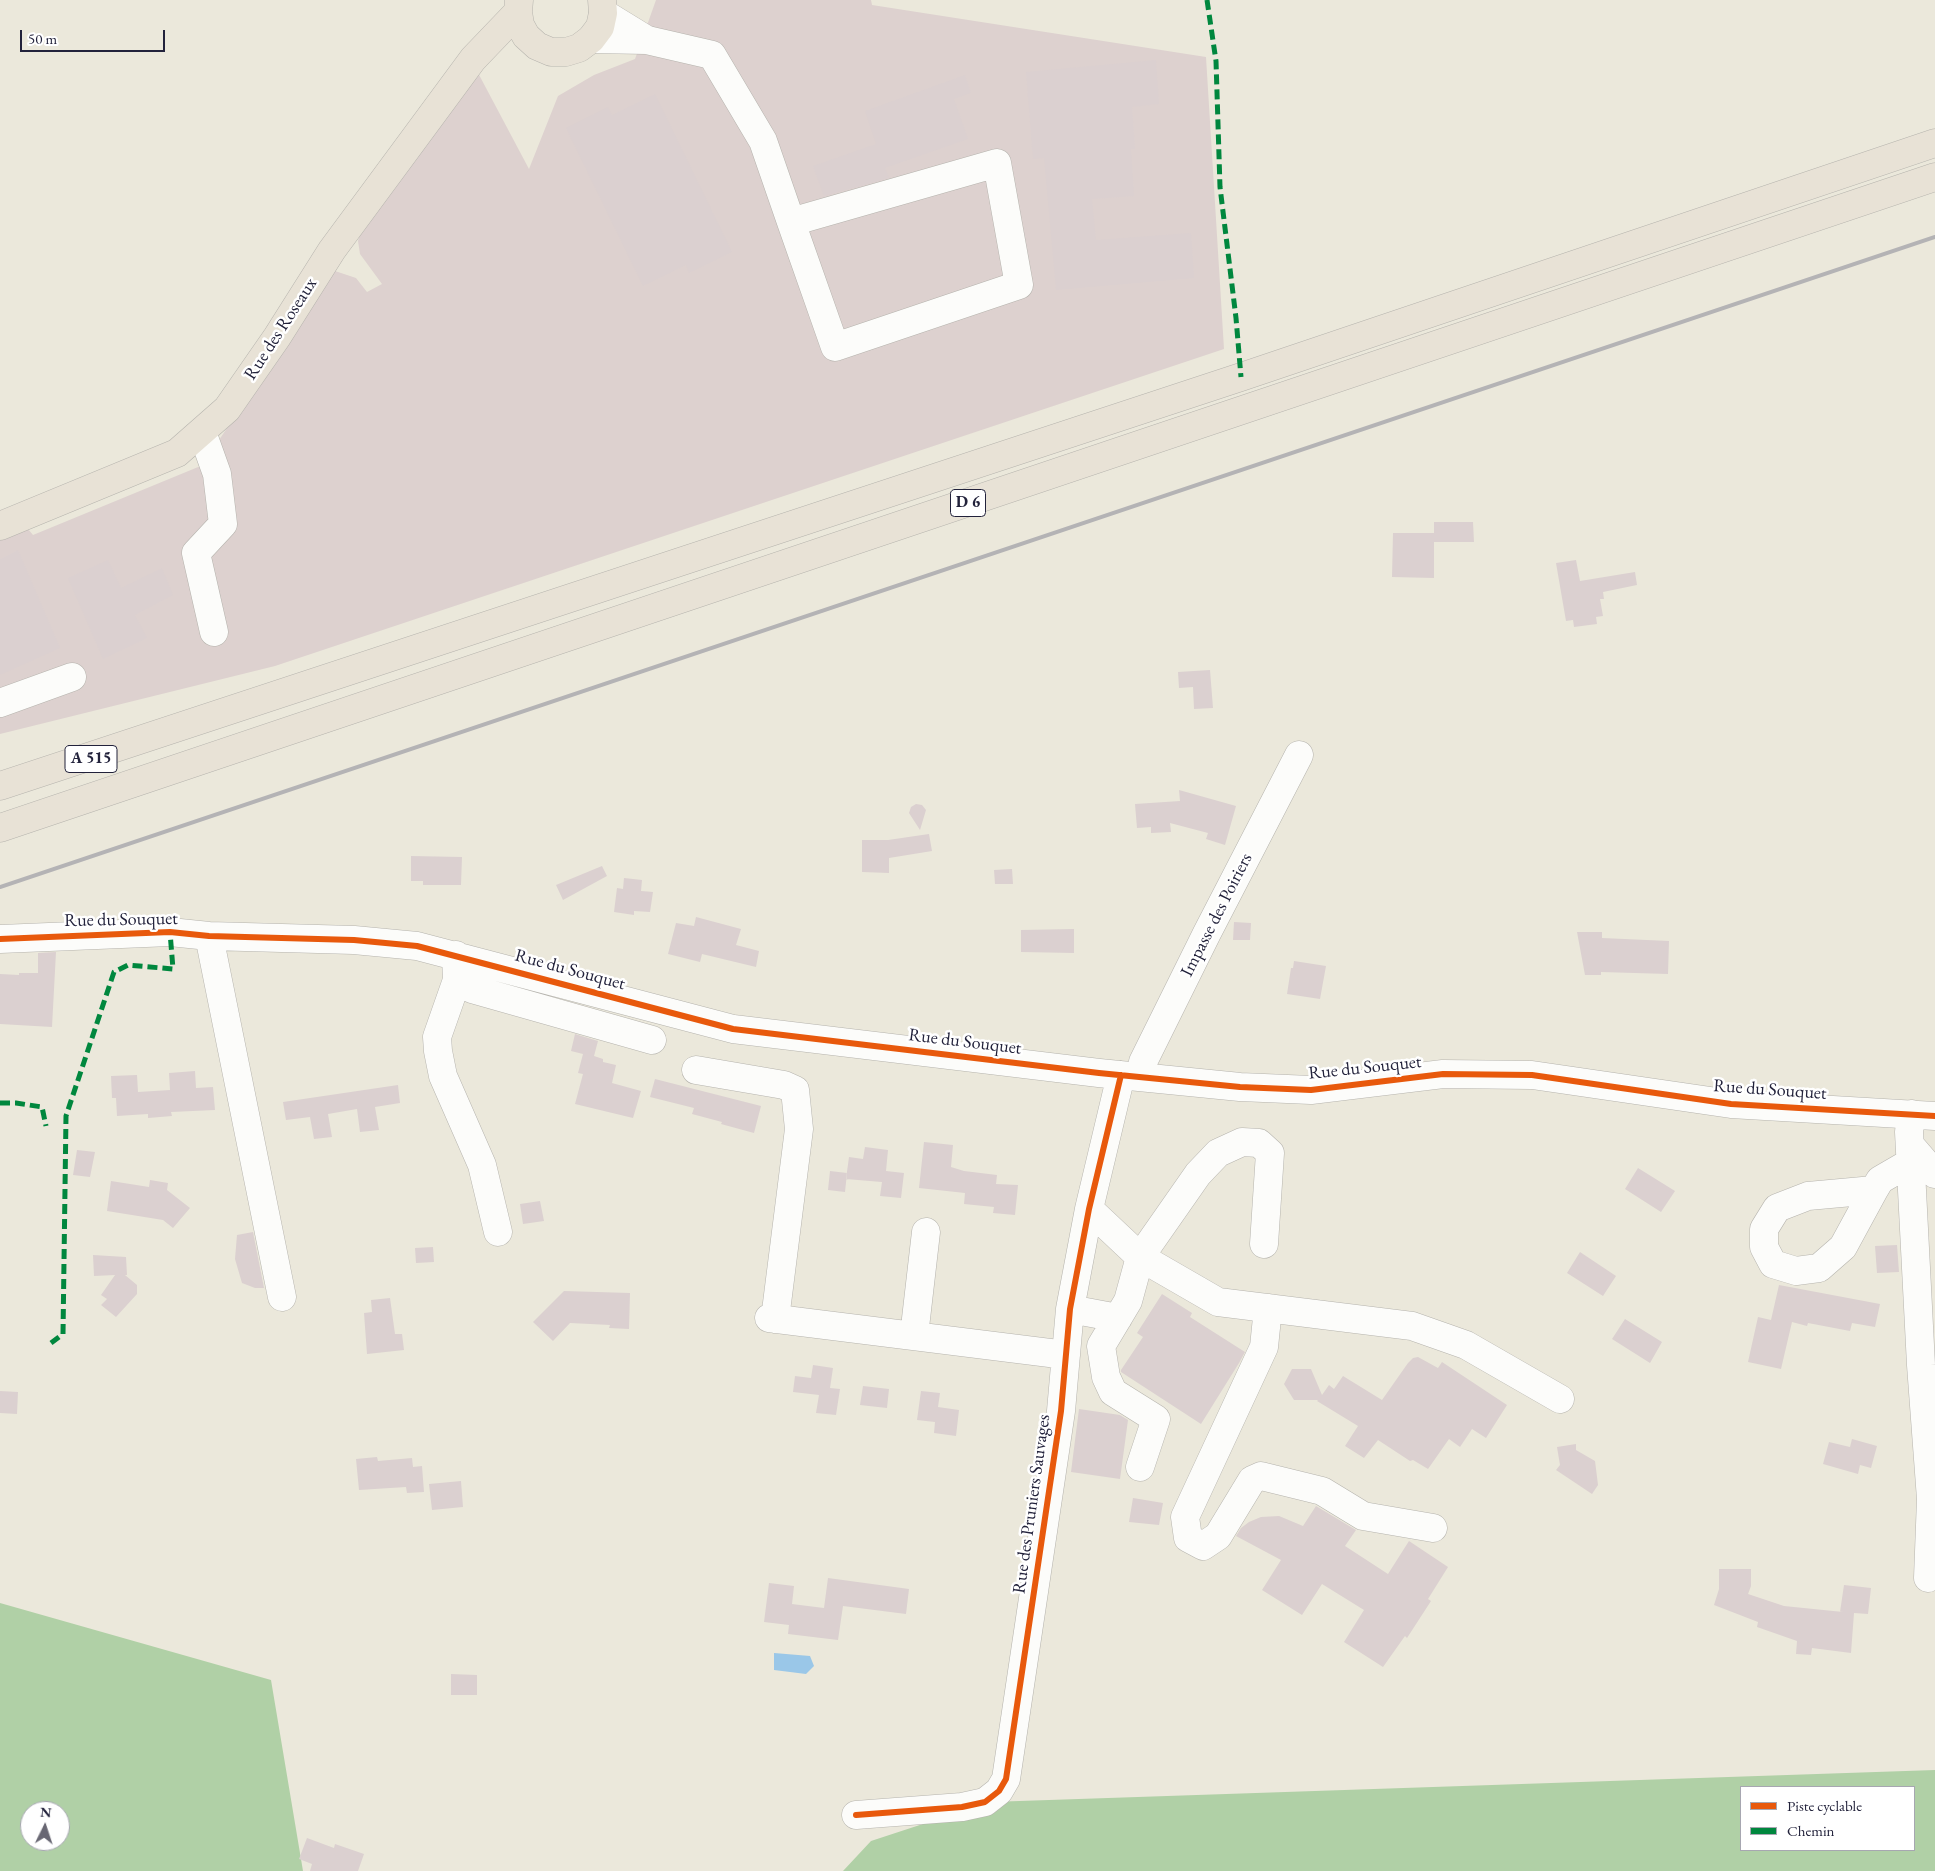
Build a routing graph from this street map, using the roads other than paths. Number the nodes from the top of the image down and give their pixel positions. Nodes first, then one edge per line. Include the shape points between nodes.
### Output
1 (602, 6) edge
2 (521, 16) edge
3 (591, 39) junction
4 (647, 40) junction
5 (1935, 143) edge
6 (1935, 177) edge
7 (791, 222) junction
8 (202, 432) junction
9 (0, 526) edge
10 (214, 632) dead end
11 (72, 677) dead end
12 (0, 704) edge
13 (183, 727) junction
14 (1299, 755) dead end
15 (0, 786) edge
16 (0, 791) edge
17 (0, 828) edge
18 (209, 936) junction
19 (0, 939) edge
20 (457, 968) junction
21 (652, 1040) dead end
22 (696, 1070) dead end
23 (1131, 1076) junction
24 (1923, 1115) edge
25 (1910, 1154) junction
26 (1935, 1174) edge
27 (1874, 1190) dead end
28 (1090, 1209) junction
29 (498, 1232) dead end
30 (926, 1232) dead end
31 (1264, 1244) dead end
32 (1140, 1257) junction
33 (282, 1298) dead end
34 (1268, 1308) junction
35 (1070, 1309) junction
36 (1118, 1318) junction
37 (914, 1336) junction
38 (1066, 1355) junction
39 (1928, 1366) edge
40 (1560, 1399) dead end
41 (1140, 1467) dead end
42 (1433, 1528) dead end
43 (1928, 1578) dead end
44 (856, 1815) dead end

1 - 3 main road via 600,27
1 - 4 street
2 - 3 main road, Rue des Roseaux via 537,46 551,52 580,48
2 - 8 main road, Rue des Roseaux via 474,59 332,250 227,409
3 - 4 street
4 - 7 street via 712,54 763,141
5 - 13 main road, D 6 via 1241,377
6 - 17 main road, D 6
7 - 7 street via 835,347 1019,285 997,163
8 - 9 main road, Rue des Roseaux via 177,453
8 - 10 street via 217,474 223,524 196,553
11 - 12 street
13 - 15 main road
13 - 16 main road, A 515
14 - 23 street, Impasse des Poiriers via 1143,1062
18 - 19 street, Rue du Souquet via 170,932
18 - 20 street, Rue du Souquet via 354,940 417,946
18 - 33 street
20 - 21 street via 472,989
20 - 23 street, Rue du Souquet via 733,1029
20 - 29 street via 437,1037 438,1051 443,1076 482,1165
22 - 37 street via 784,1085 795,1090 799,1129 772,1319
23 - 24 street, Rue du Souquet via 1310,1090 1444,1074 1532,1076 1731,1104
23 - 28 street, Rue des Pruniers Sauvages
24 - 25 street
25 - 26 street
25 - 27 street via 1880,1180
25 - 39 street
28 - 32 street
28 - 35 street, Rue des Pruniers Sauvages
30 - 37 street
31 - 32 street via 1270,1153 1259,1143 1242,1142 1218,1153 1198,1174
32 - 34 street via 1218,1302
32 - 36 street via 1128,1301
34 - 40 street via 1412,1326 1466,1345
34 - 42 street via 1264,1347 1185,1517 1188,1538 1203,1546 1218,1536 1252,1480 1262,1476 1322,1491 1363,1516
35 - 36 street
35 - 38 street, Rue des Pruniers Sauvages
36 - 41 street via 1101,1346 1106,1377 1113,1392 1156,1419
37 - 38 street
38 - 44 street, Rue des Pruniers Sauvages via 1061,1411 1006,1779 999,1791 977,1804
39 - 43 street via 1932,1499

